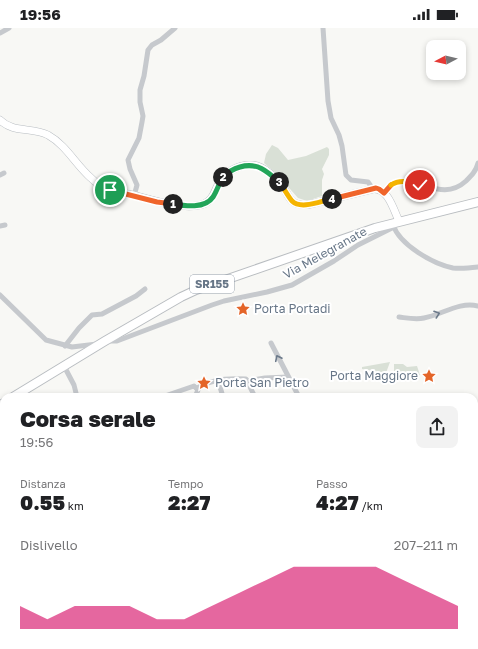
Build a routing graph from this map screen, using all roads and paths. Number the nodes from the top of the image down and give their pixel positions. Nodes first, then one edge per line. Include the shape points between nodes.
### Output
1 (9, 28) edge
2 (175, 28) edge
3 (323, 28) edge
4 (0, 33) edge
5 (0, 120) edge
6 (478, 163) edge
7 (373, 189) junction
8 (384, 193) junction
9 (134, 196) junction
10 (478, 202) edge
11 (395, 224) junction
12 (478, 268) edge
13 (145, 289) dead end
14 (0, 295) edge
15 (478, 306) edge
16 (399, 317) dead end
17 (103, 343) junction
18 (271, 343) dead end
19 (65, 346) junction
20 (64, 366) junction
21 (288, 376) junction
22 (218, 380) junction
23 (247, 381) junction
24 (197, 388) junction
25 (23, 390) junction
26 (17, 393) edge
27 (19, 393) edge
28 (76, 393) edge
29 (173, 393) edge
30 (197, 393) edge
31 (222, 393) edge
32 (253, 393) edge
33 (297, 393) edge

1 - 4 street
2 - 9 street via 148,50 140,90 142,122 139,138 128,160 137,185
3 - 7 street via 328,100 331,118 342,146 346,176 351,180 368,182
5 - 9 main road via 12,128 48,135 103,187
6 - 8 street via 472,175 456,187 437,189 398,182 392,184
7 - 8 main road via 379,189
7 - 9 main road via 298,205 272,175 254,165 234,168 224,175 213,197 203,204 171,204
8 - 11 main road
10 - 11 main road, SR155
11 - 12 street via 403,239 435,262 458,269
11 - 17 main road, SR155 via 196,290
11 - 17 street, Via Melegranate via 322,269 286,287 224,301 117,341
13 - 19 street via 102,314 92,315
14 - 19 street via 42,337
16 -> 15 street via 424,318 461,306
17 - 19 street, Via Melegranate via 78,347
17 - 20 main road, SR155
21 -> 18 street
20 - 25 main road, SR155
20 - 28 street
21 - 23 street
21 - 33 street
22 - 23 street
22 - 24 street via 204,383
22 - 31 street
23 - 32 street
24 - 29 street via 192,386
24 - 30 street
25 - 26 main road
25 - 27 main road, SR155

